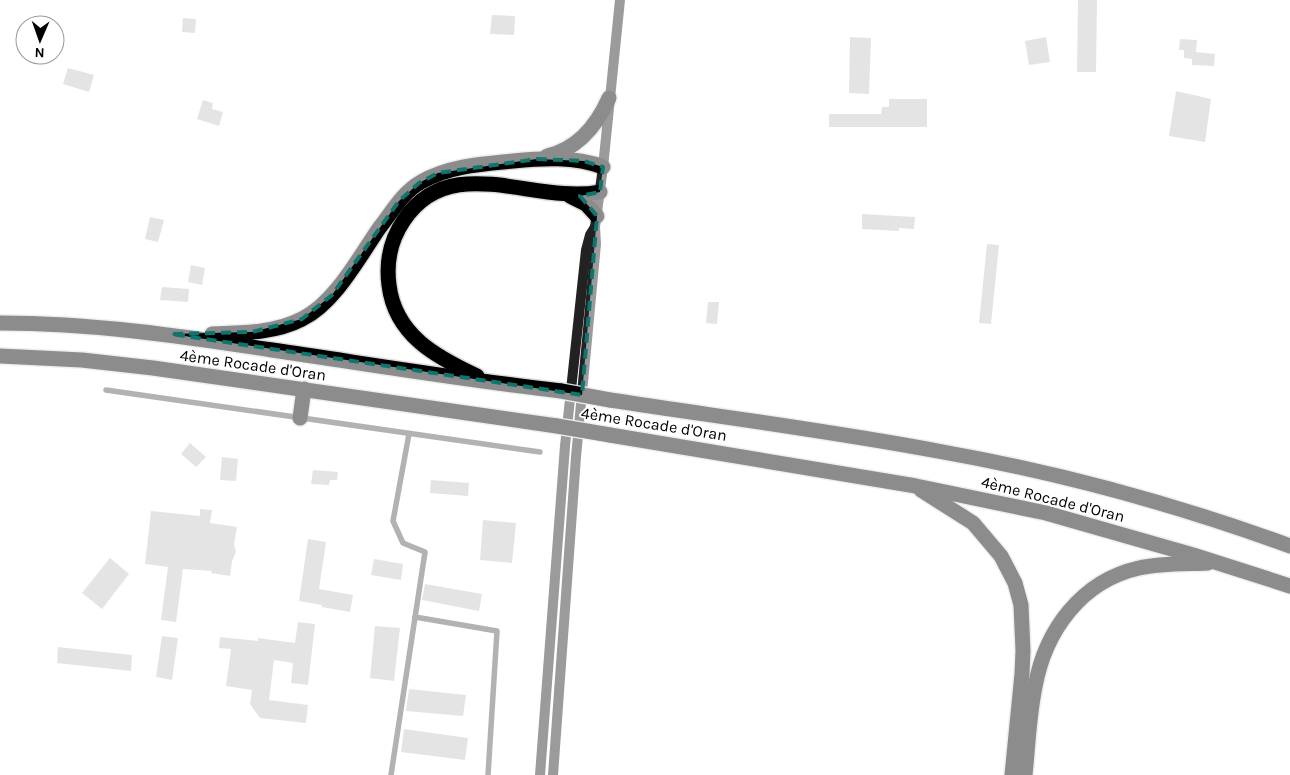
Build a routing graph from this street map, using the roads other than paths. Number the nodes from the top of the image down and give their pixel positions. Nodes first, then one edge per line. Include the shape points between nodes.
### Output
1 (620, 0) edge
2 (609, 98) junction
3 (537, 159) junction
4 (603, 167) junction
5 (600, 192) junction
6 (566, 194) junction
7 (596, 222) junction
8 (0, 323) edge
9 (171, 334) junction
10 (0, 356) edge
11 (494, 384) junction
12 (304, 389) junction
13 (106, 390) dead end
14 (300, 418) junction
15 (410, 434) junction
16 (540, 452) dead end
17 (916, 486) junction
18 (1290, 546) edge
19 (1218, 562) junction
20 (1290, 586) edge
21 (415, 617) junction
22 (391, 775) edge
23 (488, 775) edge
24 (540, 775) edge
25 (553, 775) edge
26 (1012, 775) edge
27 (1025, 775) edge

1 - 2 main road
2 - 3 highway via 598,120 582,139 561,152
2 - 4 main road
3 - 4 highway via 584,161
3 - 9 highway via 452,170 419,183 399,201 332,295 302,319 279,328 252,332
4 - 5 main road
5 - 6 highway
5 - 7 main road
6 - 7 highway via 586,204
6 - 11 highway via 483,183 447,187 411,209 390,248 387,272 390,292 399,316 416,340 436,356
7 - 24 main road via 586,250 565,446
7 - 25 main road
8 - 9 highway, 4ème Rocade d'Oran
9 - 11 highway, 4ème Rocade d'Oran
10 - 12 highway, 4ème Rocade d'Oran via 82,360
11 - 18 highway, 4ème Rocade d'Oran, bridge via 561,391 870,439 1007,464 1154,501
12 - 14 highway
12 - 17 highway, 4ème Rocade d'Oran, bridge via 557,426
13 - 14 lane
14 - 15 lane
15 - 16 lane
15 - 21 lane via 393,522 403,543 425,552
17 - 19 highway, 4ème Rocade d'Oran via 1046,513
17 - 26 highway via 973,523 1001,556 1015,584 1021,605 1023,651
19 - 20 highway, 4ème Rocade d'Oran
19 - 27 highway via 1129,570 1104,581 1083,596 1064,616 1050,640 1034,689
21 - 22 lane
21 - 23 lane via 497,631

